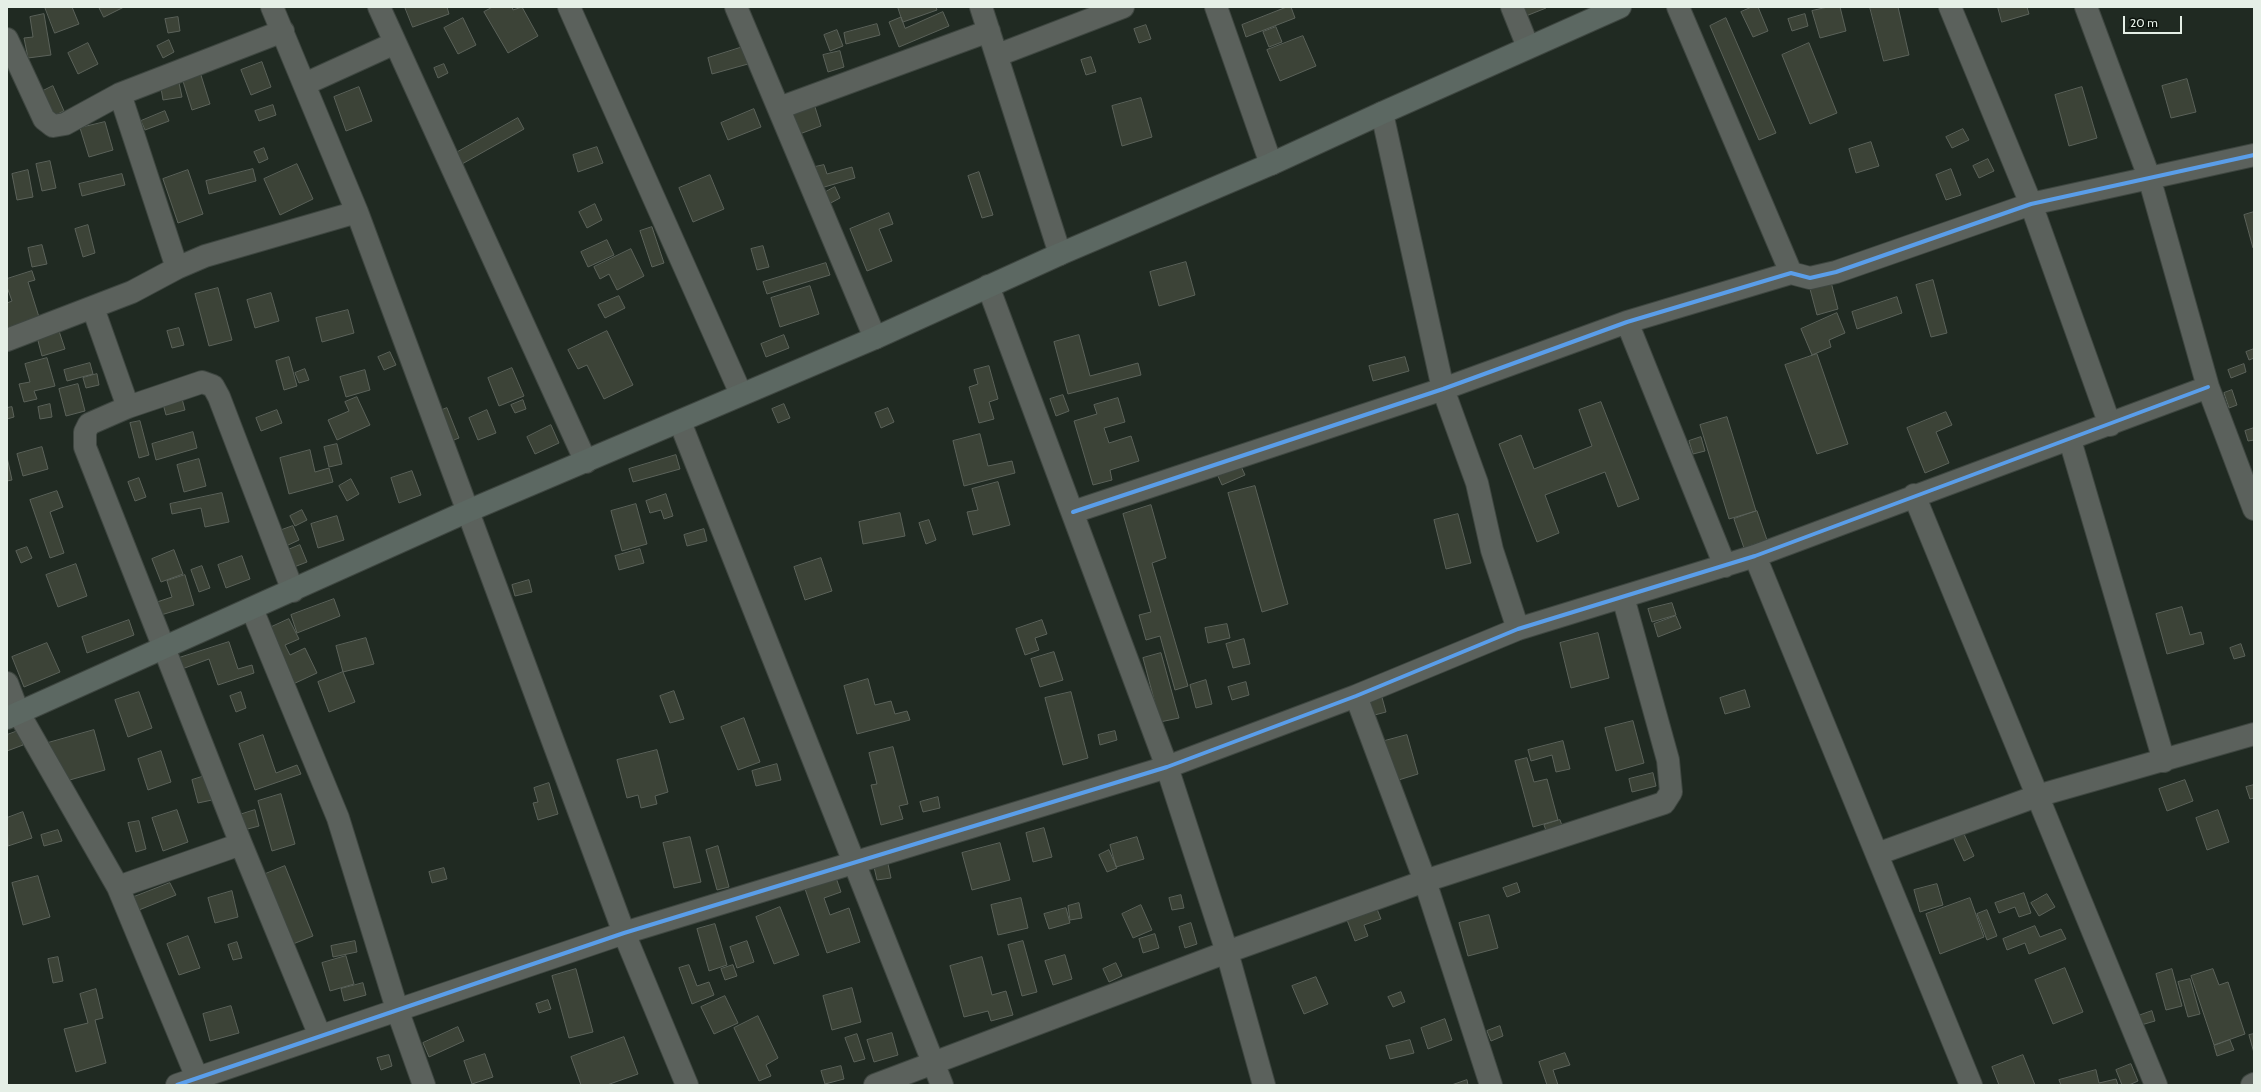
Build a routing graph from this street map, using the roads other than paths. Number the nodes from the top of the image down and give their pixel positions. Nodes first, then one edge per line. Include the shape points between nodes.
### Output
1 (272, 7) edge
2 (379, 7) edge
3 (568, 7) edge
4 (736, 7) edge
5 (981, 7) edge
6 (1123, 7) edge
7 (1216, 7) edge
8 (1512, 7) edge
9 (1620, 7) edge
10 (1678, 7) edge
11 (1950, 7) edge
12 (2086, 7) edge
13 (283, 31) junction
14 (989, 31) junction
15 (7, 38) edge
16 (395, 43) junction
17 (1528, 47) junction
18 (998, 54) junction
19 (305, 84) junction
20 (120, 94) junction
21 (779, 108) junction
22 (1382, 113) junction
23 (2254, 155) edge
24 (1271, 164) junction
25 (2149, 177) junction
26 (2031, 204) junction
27 (357, 212) junction
28 (1060, 254) junction
29 (177, 268) junction
30 (1791, 273) junction
31 (988, 286) junction
32 (93, 308) junction
33 (1627, 322) junction
34 (875, 338) junction
35 (7, 340) edge
36 (2208, 387) junction
37 (1443, 389) junction
38 (741, 394) junction
39 (128, 407) junction
40 (680, 422) junction
41 (2110, 425) junction
42 (2070, 440) junction
43 (586, 462) junction
44 (1914, 495) junction
45 (2254, 509) edge
46 (468, 511) junction
47 (1073, 512) junction
48 (1755, 556) junction
49 (1725, 566) junction
50 (293, 591) junction
51 (1623, 597) junction
52 (252, 609) junction
53 (1518, 629) junction
54 (164, 648) junction
55 (7, 683) edge
56 (1356, 696) junction
57 (12, 715) edge
58 (2254, 734) edge
59 (2164, 761) junction
60 (1167, 767) junction
61 (2037, 796) junction
62 (241, 844) junction
63 (1877, 854) junction
64 (854, 862) junction
65 (1425, 881) junction
66 (118, 887) junction
67 (624, 933) junction
68 (1227, 952) junction
69 (397, 1009) junction
70 (320, 1036) junction
71 (933, 1062) junction
72 (199, 1082) edge
73 (177, 1085) edge
74 (424, 1085) edge
75 (687, 1085) edge
76 (875, 1085) edge
77 (942, 1085) edge
78 (1264, 1085) edge
79 (1491, 1085) edge
80 (1971, 1085) edge
81 (2156, 1085) edge

1 - 13 street
2 - 16 street
3 - 38 street
4 - 21 street
5 - 14 street
6 - 18 street
7 - 24 street
8 - 17 street
9 - 17 main road
10 - 30 street
11 - 26 street
12 - 25 street
13 - 19 street
13 - 20 street
14 - 18 street
14 - 21 street
15 - 20 street via 44,119 53,126 65,124
16 - 19 street
16 - 43 street
17 - 22 main road
18 - 28 street
19 - 27 street
20 - 29 street
21 - 34 street
22 - 24 main road
22 - 37 street
23 - 25 street
24 - 28 main road
25 - 26 street
25 - 36 street
26 - 30 street via 1836,272 1810,278
26 - 41 street
27 - 29 street via 205,256
27 - 46 street
28 - 31 main road
29 - 32 street via 132,292
30 - 33 street
31 - 34 main road
31 - 47 street
32 - 35 street
32 - 39 street
33 - 37 street
33 - 49 street
34 - 38 main road
36 - 41 street
36 - 45 street
37 - 47 street
37 - 53 street via 1477,483 1492,550
38 - 40 main road
39 - 50 street via 202,382 213,386
39 - 54 street via 89,424 85,432 84,447
40 - 43 main road
40 - 64 street
41 - 42 street
42 - 44 street
42 - 59 street
43 - 46 main road
44 - 48 street
44 - 61 street
46 - 50 main road
46 - 67 street
47 - 60 street
48 - 49 street
48 - 63 street
49 - 51 street
50 - 52 main road
51 - 53 street
51 - 65 street via 1668,760 1671,792 1664,803
52 - 54 main road
52 - 69 street via 338,818
53 - 56 street
54 - 57 main road
54 - 62 street
55 - 57 street
56 - 60 street
56 - 65 street
57 - 66 street
58 - 59 street
59 - 61 street
60 - 64 street
60 - 68 street
61 - 63 street
61 - 81 street
62 - 66 street
62 - 70 street
63 - 80 street
64 - 67 street
64 - 71 street
65 - 68 street
65 - 79 street
66 - 72 street
67 - 69 street
67 - 75 street
68 - 71 street
68 - 78 street
69 - 70 street
69 - 74 street
70 - 72 street
71 - 76 street
71 - 77 street
72 - 73 street

